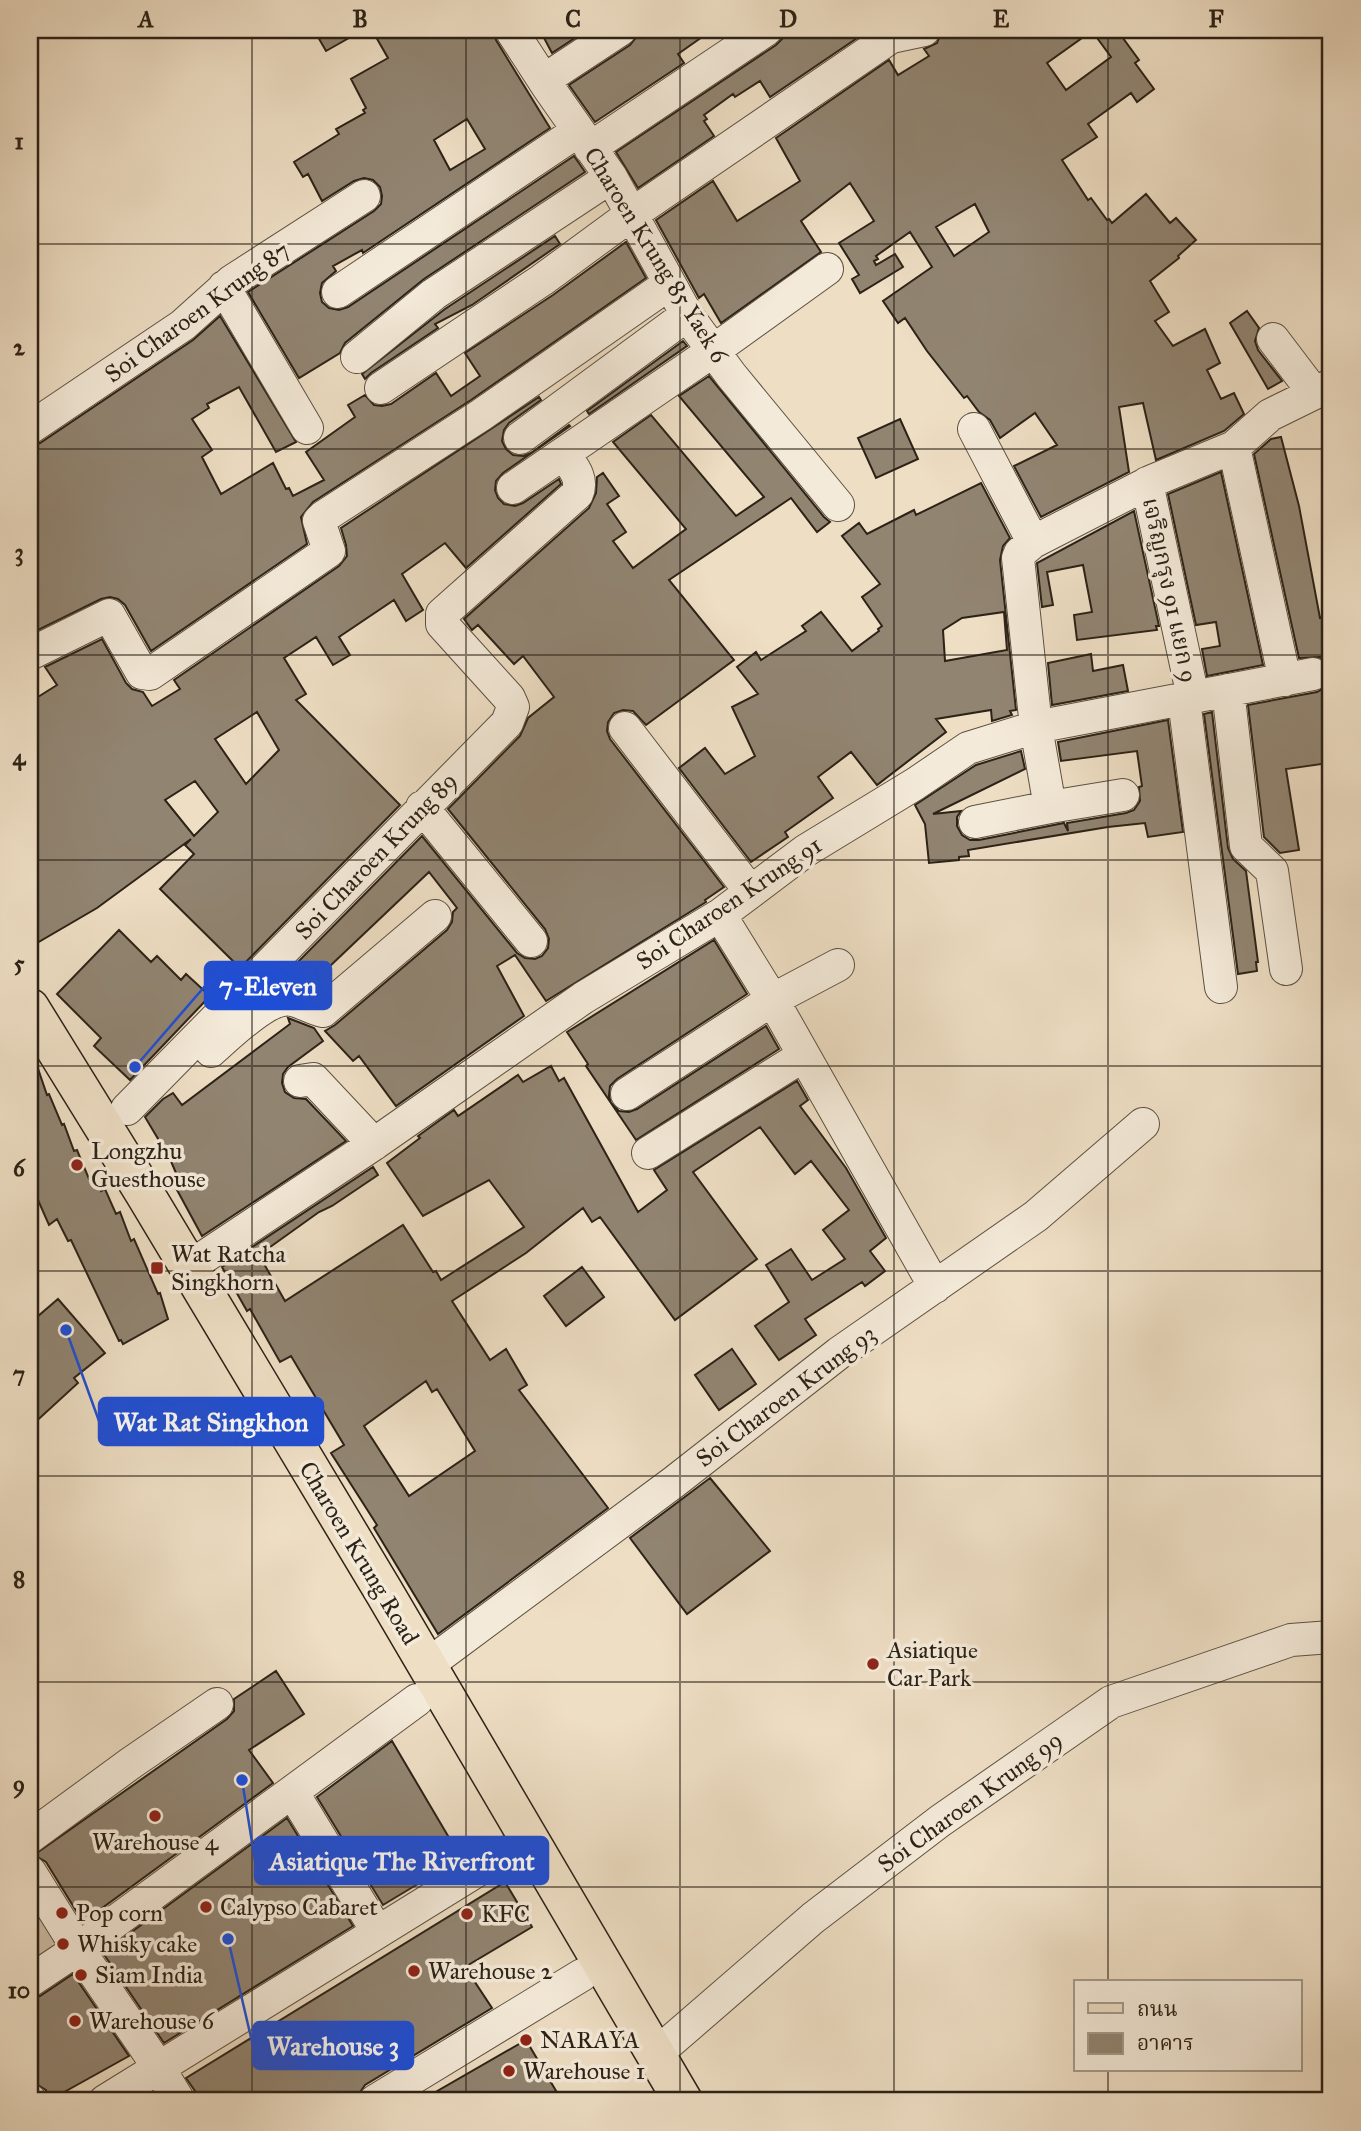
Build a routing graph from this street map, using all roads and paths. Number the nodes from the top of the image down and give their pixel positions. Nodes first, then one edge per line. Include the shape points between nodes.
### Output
1 (511, 30) edge
2 (620, 30) edge
3 (766, 30) edge
4 (925, 30) edge
5 (544, 80) junction
6 (584, 139) junction
7 (611, 177) junction
8 (364, 196) dead end
9 (632, 214) junction
10 (827, 269) dead end
11 (669, 284) junction
12 (224, 287) junction
13 (338, 292) dead end
14 (687, 316) junction
15 (1273, 340) dead end
16 (713, 351) junction
17 (357, 357) dead end
18 (381, 387) dead end
19 (1323, 389) edge
20 (30, 428) edge
21 (307, 428) dead end
22 (974, 429) dead end
23 (520, 438) dead end
24 (1234, 447) junction
25 (564, 454) junction
26 (1147, 483) junction
27 (513, 488) dead end
28 (838, 505) dead end
29 (1033, 542) junction
30 (30, 654) edge
31 (1228, 690) junction
32 (1188, 699) junction
33 (1036, 727) junction
34 (625, 728) dead end
35 (1122, 795) dead end
36 (422, 807) junction
37 (1050, 807) junction
38 (975, 822) dead end
39 (750, 891) junction
40 (720, 915) junction
41 (435, 916) dead end
42 (531, 941) dead end
43 (838, 965) dead end
44 (1286, 969) dead end
45 (1221, 986) dead end
46 (772, 1000) junction
47 (30, 1008) edge
48 (803, 1056) junction
49 (300, 1081) dead end
50 (627, 1094) dead end
51 (116, 1118) junction
52 (1143, 1124) dead end
53 (374, 1144) junction
54 (648, 1153) dead end
55 (189, 1267) junction
56 (935, 1287) junction
57 (1331, 1637) edge
58 (422, 1683) junction
59 (217, 1704) dead end
60 (293, 1793) junction
61 (30, 1837) edge
62 (507, 1852) dead end
63 (30, 1872) edge
64 (377, 1931) junction
65 (78, 1949) junction
66 (582, 1975) dead end
67 (30, 1981) edge
68 (656, 2054) junction
69 (159, 2068) junction
70 (105, 2101) edge
71 (179, 2101) edge
72 (375, 2101) edge
73 (683, 2101) edge

1 - 5 street, Charoen Krung 85 Yaek 6
2 - 5 street
3 - 6 street
4 - 9 street via 891,37
5 - 6 street, Charoen Krung 85 Yaek 6
6 - 7 street, Charoen Krung 85 Yaek 6
6 - 13 street
7 - 9 street, Charoen Krung 85 Yaek 6
7 - 17 street via 434,294
8 - 12 street, Soi Charoen Krung 87
9 - 11 street, Charoen Krung 85 Yaek 6
9 - 18 street
10 - 16 street
11 - 14 street, Charoen Krung 85 Yaek 6
11 - 30 street via 481,415 323,517 319,521 329,551 150,674 142,673 109,615
12 - 20 street, Soi Charoen Krung 87 via 183,325
12 - 21 street
14 - 16 street, Charoen Krung 85 Yaek 6
14 - 23 street
15 - 19 street
16 - 25 street
16 - 28 street, Charoen Krung 85 Yaek 6
19 - 24 street via 1270,415
22 - 29 street
24 - 26 street
24 - 31 street, Soi Charoen Krung 91 via 1299,677
25 - 27 street
25 - 36 street, Soi Charoen Krung 89 via 579,479 578,494 442,614 442,624 513,707 507,723
26 - 29 street
26 - 32 street, เจริญกรุง 91 แยก 9
29 - 33 street via 1018,558
31 - 32 street, Soi Charoen Krung 91
31 - 44 street via 1246,846 1272,871
32 - 33 street, Soi Charoen Krung 91
32 - 45 street, เจริญกรุง 91 แยก 9
33 - 37 street
33 - 39 street, Soi Charoen Krung 91 via 968,748 805,850
34 - 39 street
35 - 37 street
36 - 42 street
36 - 51 street, Soi Charoen Krung 89
37 - 38 street
39 - 40 street, Soi Charoen Krung 91
40 - 46 street
40 - 53 street, Soi Charoen Krung 91 via 583,998
41 - 51 street via 323,1012 293,1000 270,1003 180,1079
43 - 46 street
46 - 48 street
46 - 50 street
47 - 51 main road, Charoen Krung Road
48 - 54 street
48 - 56 street
49 - 53 street via 313,1079
51 - 55 main road, Charoen Krung Road
52 - 56 street, Soi Charoen Krung 93 via 1036,1216
53 - 55 street, Soi Charoen Krung 91
55 - 58 main road, Charoen Krung Road
56 - 58 street, Soi Charoen Krung 93 via 839,1353
57 - 68 street, Soi Charoen Krung 99 via 1292,1640 1111,1702 940,1821 834,1902
58 - 60 street, Soi Charoen Krung 93
58 - 68 main road, Charoen Krung Road
59 - 61 street
60 - 64 street
60 - 65 street, Soi Charoen Krung 93
62 - 64 street
63 - 65 street
64 - 69 street
65 - 67 street, Soi Charoen Krung 93
65 - 69 street
66 - 72 street
68 - 73 main road, Charoen Krung Road
69 - 70 street
69 - 71 street

